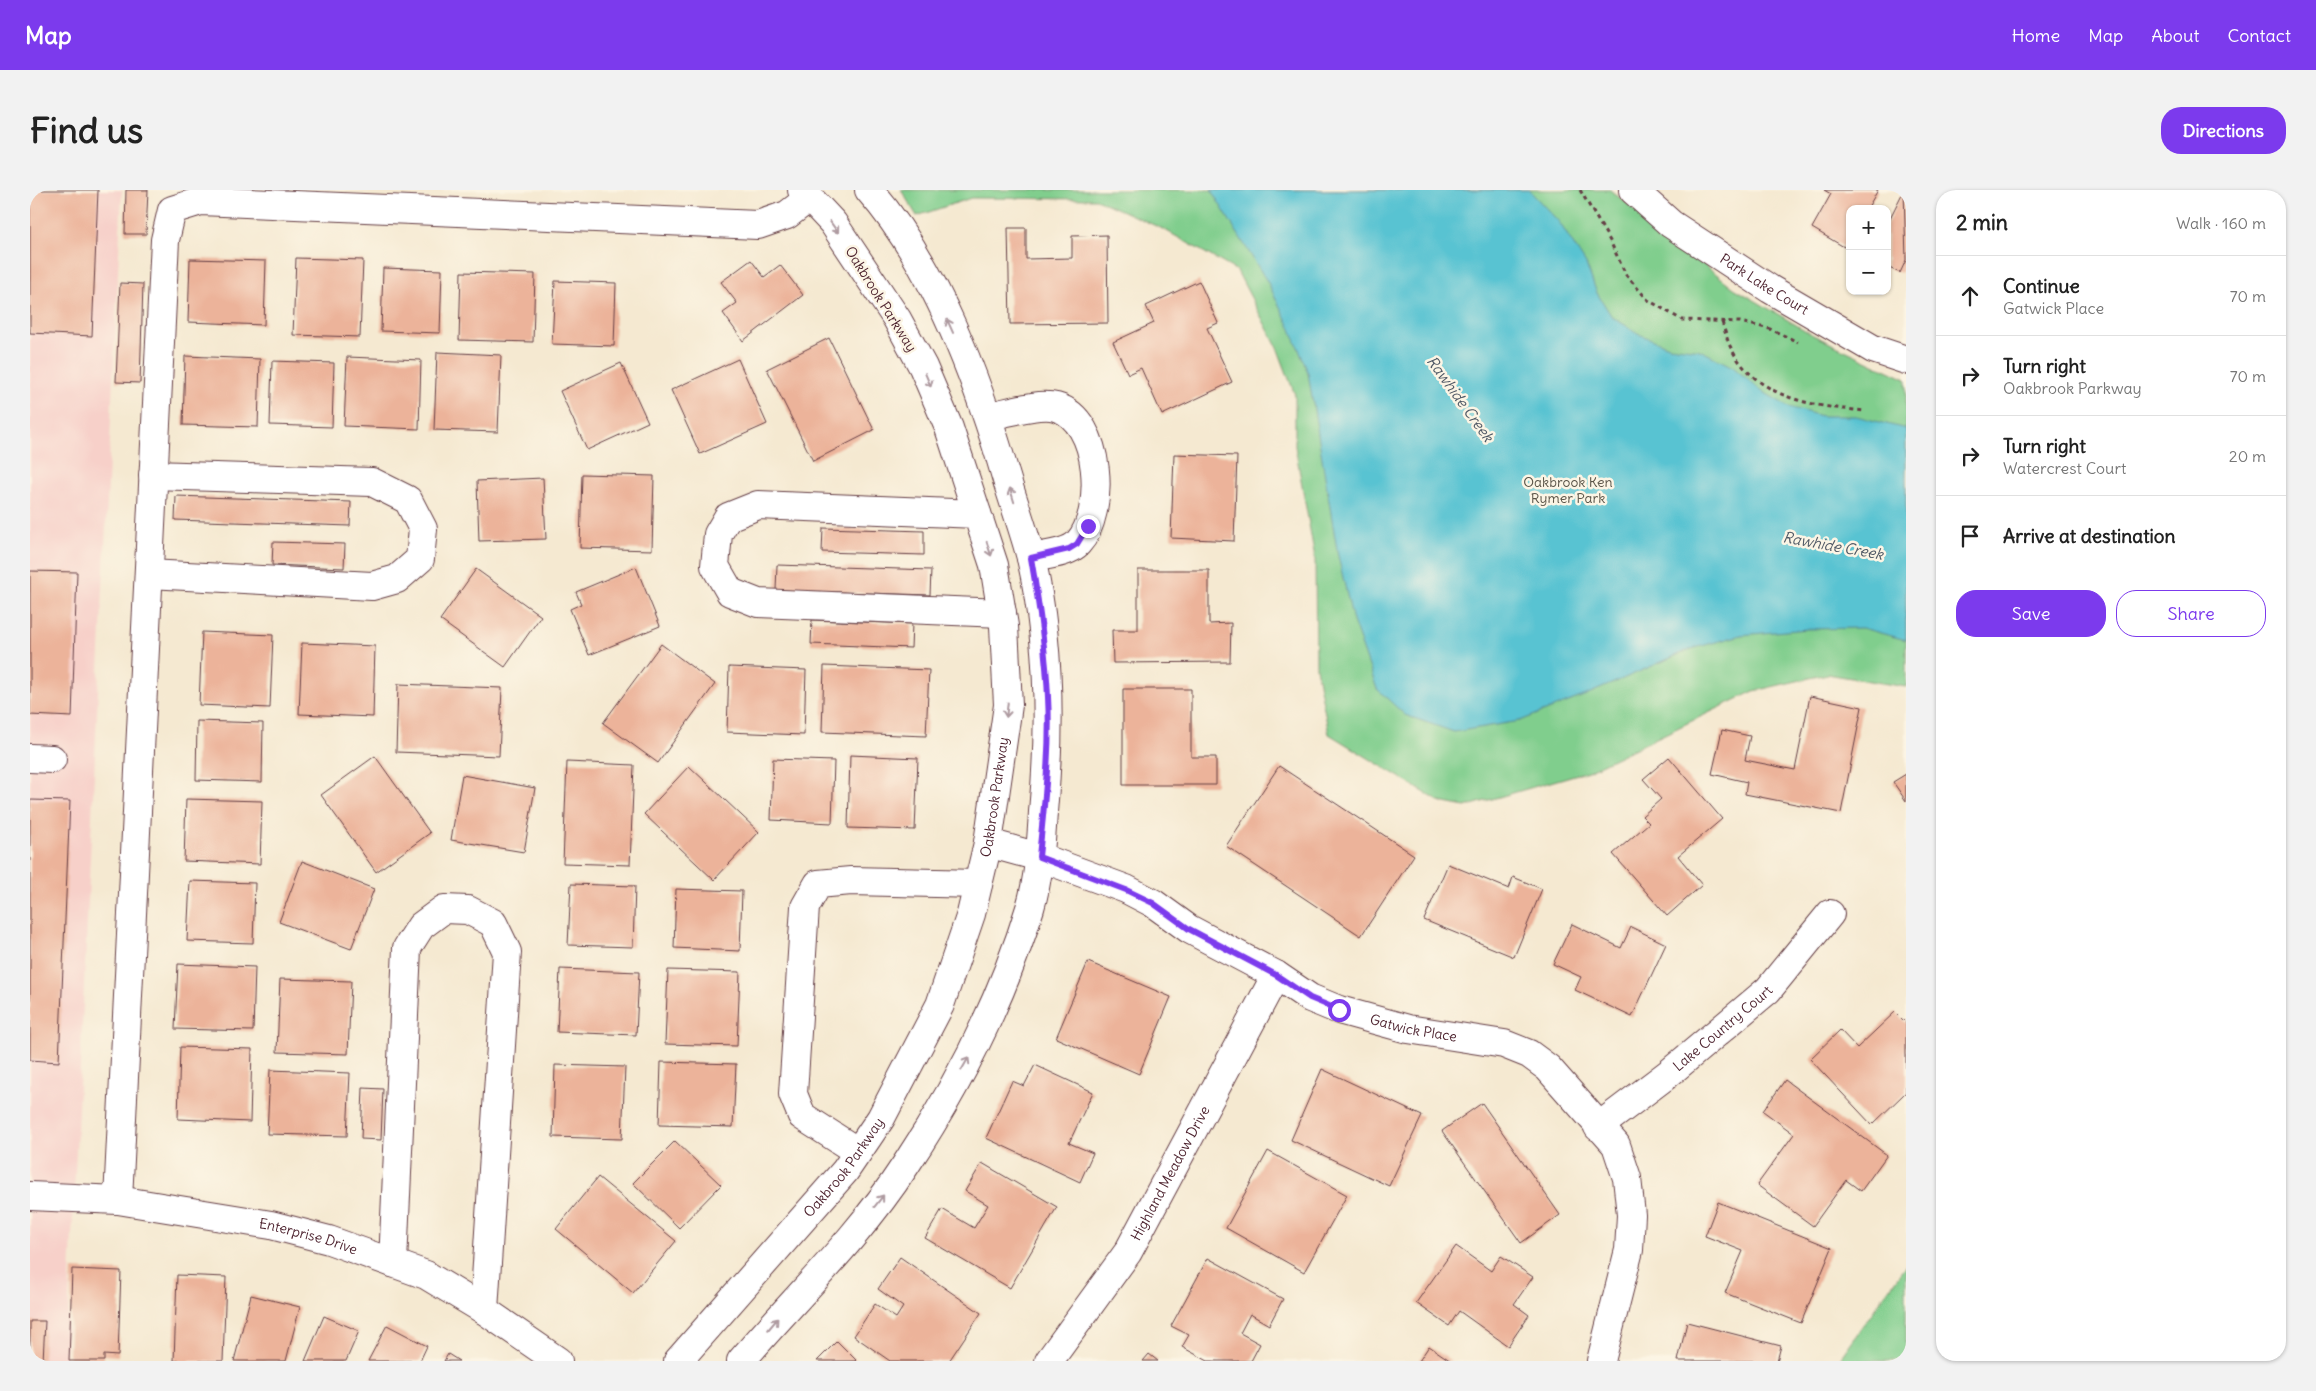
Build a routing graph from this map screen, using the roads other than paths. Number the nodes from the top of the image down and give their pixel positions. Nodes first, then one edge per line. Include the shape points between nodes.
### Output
1 (869, 190) edge
2 (1633, 190) edge
3 (806, 194) edge
4 (258, 197) edge
5 (408, 200) edge
6 (1906, 360) edge
7 (989, 416) junction
8 (153, 475) junction
9 (977, 514) junction
10 (1031, 558) junction
11 (149, 574) junction
12 (1002, 613) junction
13 (988, 843) junction
14 (1039, 857) junction
15 (978, 884) junction
16 (1830, 914) dead end
17 (1276, 975) junction
18 (1598, 1127) junction
19 (858, 1152) junction
20 (30, 1196) edge
21 (118, 1200) junction
22 (393, 1263) junction
23 (484, 1310) junction
24 (558, 1361) edge
25 (678, 1361) edge
26 (741, 1361) edge
27 (1049, 1361) edge
28 (1601, 1361) edge

7 -> 1 street via 932,285 900,231
2 - 6 street, Park Lake Court via 1671,224 1770,289 1873,349
3 - 5 street via 787,215 758,225
3 -> 9 street, Oakbrook Parkway via 833,223 897,319 923,367 949,428
4 - 5 street
4 - 8 street via 201,201 172,210 165,240
10 -> 7 street
7 - 10 street via 1046,405 1057,407 1077,422 1094,456 1096,488 1088,526 1077,544
8 - 11 street
8 - 11 street via 372,482 408,500 423,529 420,560 398,579 372,586
9 -> 12 street, Oakbrook Parkway via 994,565
9 - 12 street via 758,505 728,517 718,534 715,566 730,592 758,602
10 - 14 street via 1042,623 1048,699 1047,770
11 - 21 street
12 -> 13 street, Oakbrook Parkway via 1008,706
13 - 14 street, Gatwick Place
13 - 15 street, Oakbrook Parkway
14 - 17 street, Gatwick Place via 1147,900 1189,929
26 -> 14 street via 834,1258 904,1169 921,1141 976,1045 1011,962 1031,906
15 - 19 street, Oakbrook Parkway via 940,1005 881,1118
15 - 19 street via 851,881 818,884 805,907 793,1094 802,1116
16 - 18 street, Lake Country Court via 1768,990 1668,1074
17 - 18 street, Gatwick Place via 1310,998 1372,1021 1504,1044 1529,1054 1548,1068
17 - 27 street, Highland Meadow Drive via 1128,1252
18 - 28 street, Gatwick Place via 1616,1145 1627,1178 1631,1215 1629,1250
19 - 25 street, Oakbrook Parkway via 776,1252
20 - 21 street, Enterprise Drive
21 - 22 street, Enterprise Drive via 271,1225 329,1240
22 - 23 street, Enterprise Drive via 426,1275
22 - 23 street via 407,948 421,926 444,909 468,910 493,923 507,952
23 - 24 street, Enterprise Drive

